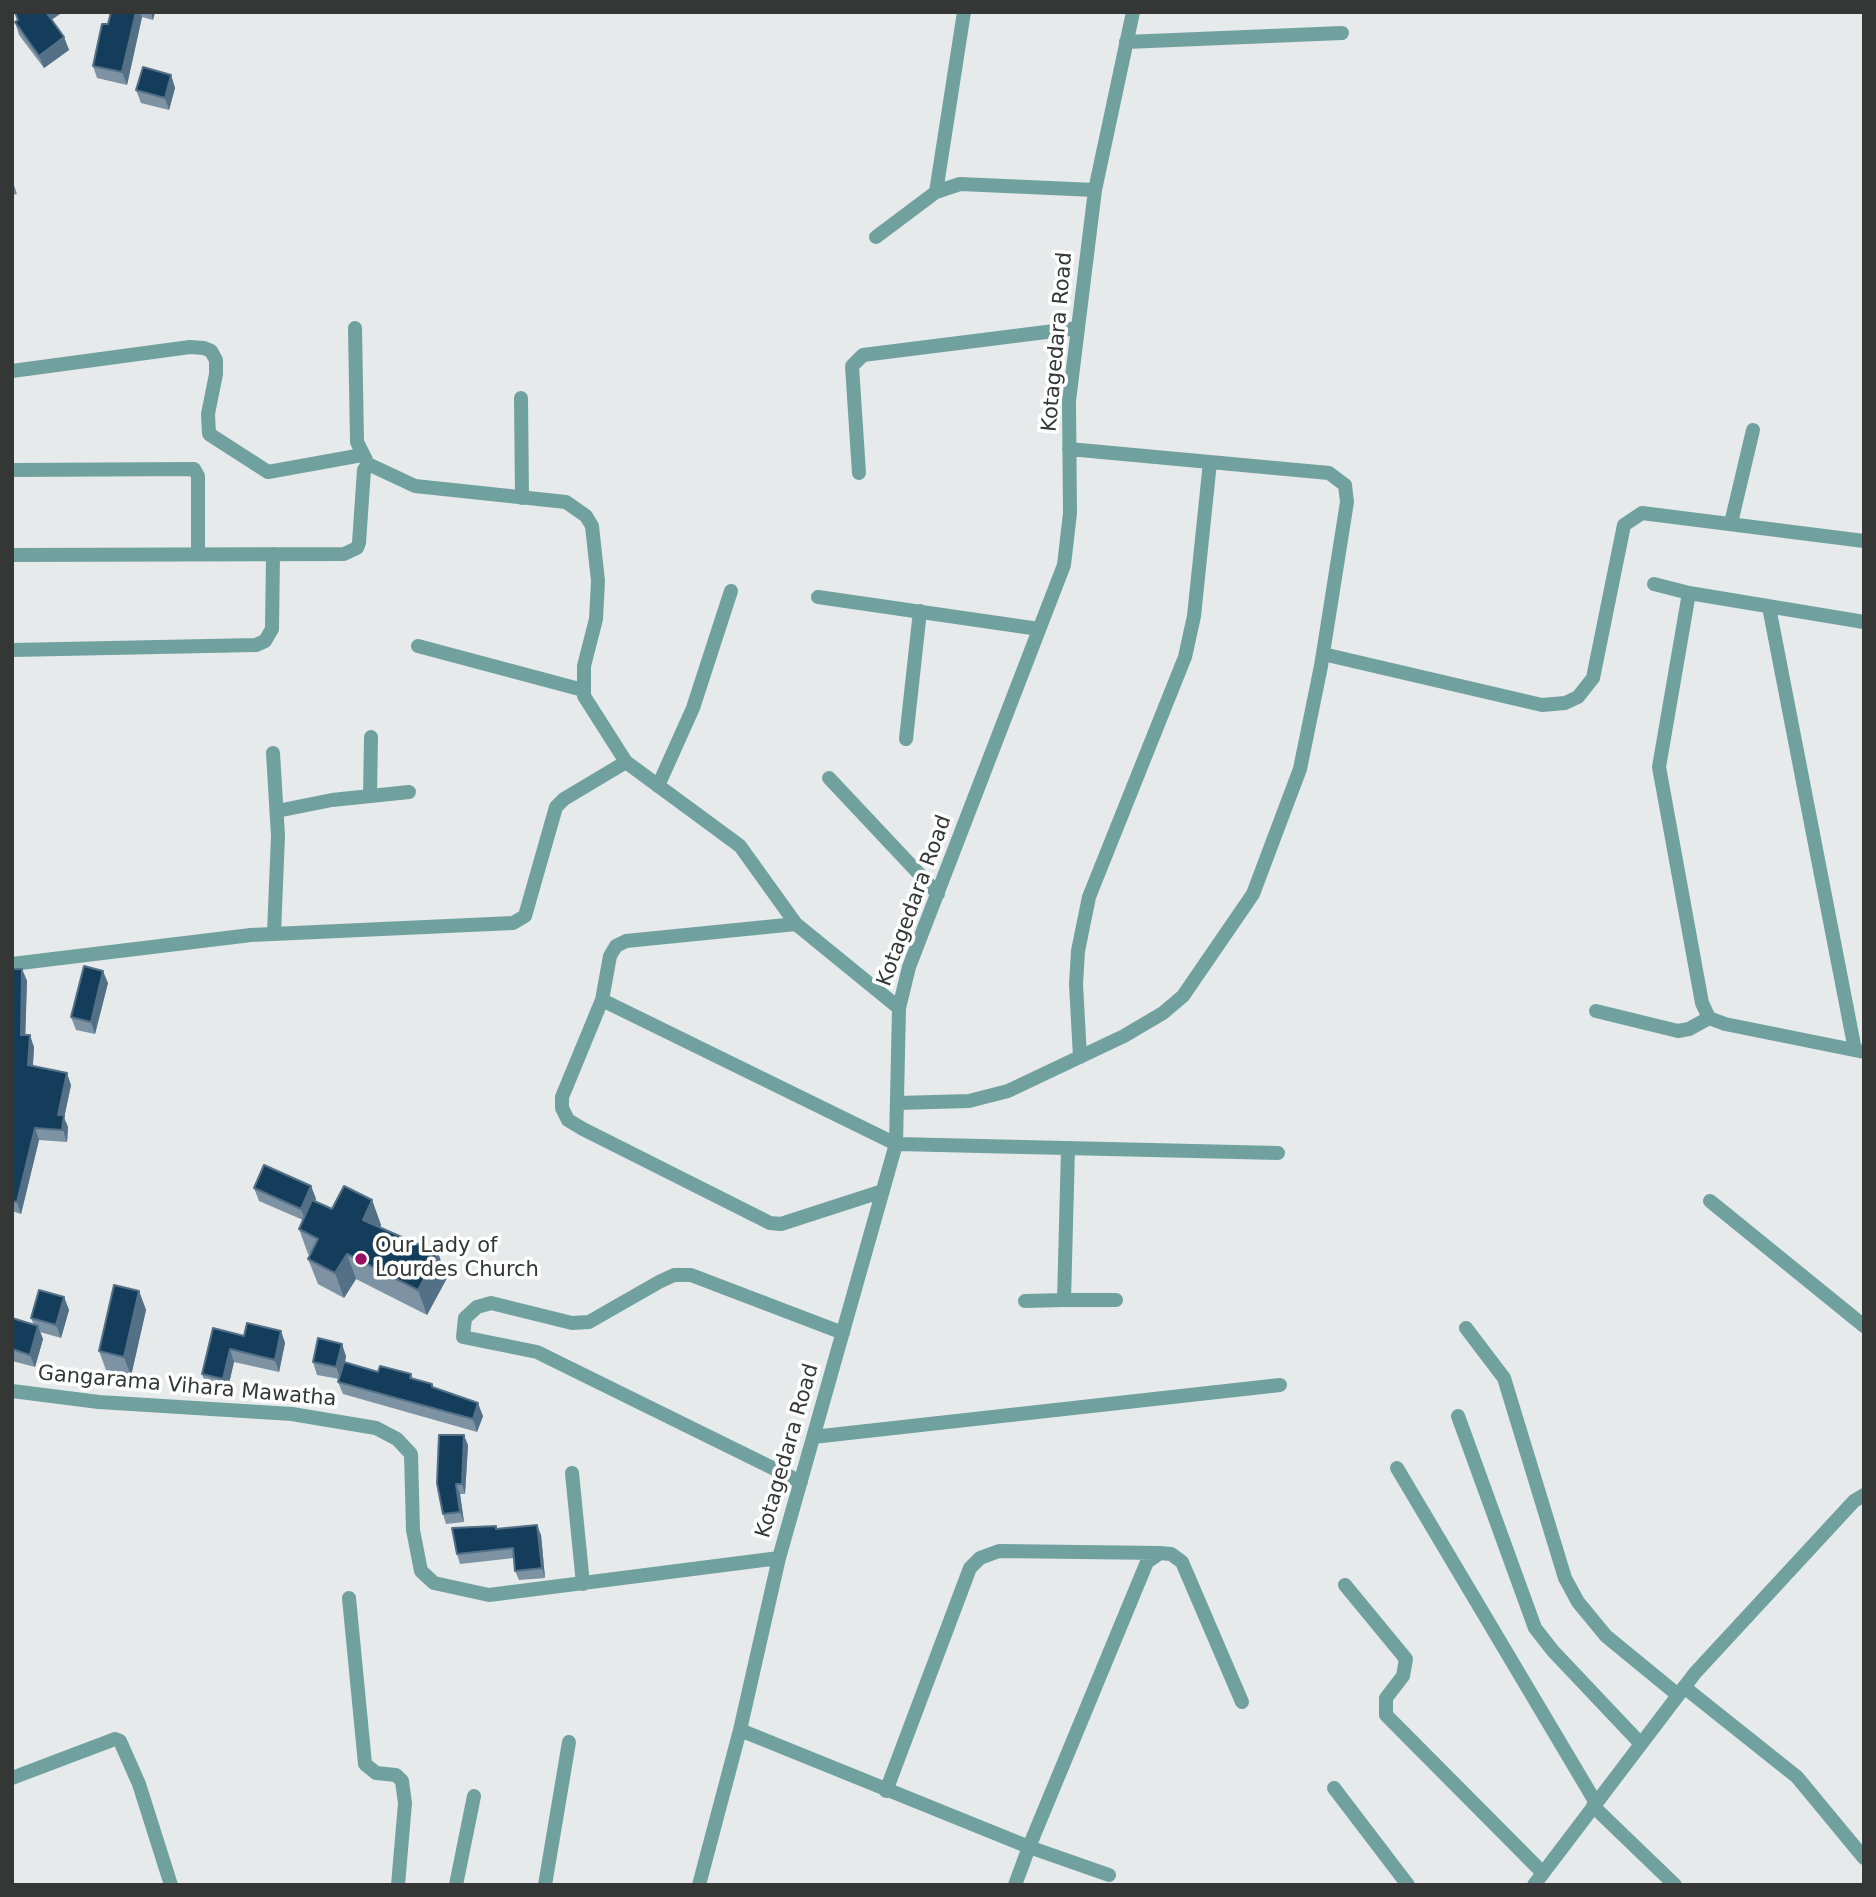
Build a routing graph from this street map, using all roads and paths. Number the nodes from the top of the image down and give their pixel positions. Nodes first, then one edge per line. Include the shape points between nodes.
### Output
1 (964, 12) edge
2 (1133, 12) edge
3 (1342, 33) dead end
4 (1126, 42) junction
5 (1095, 190) junction
6 (936, 192) junction
7 (876, 237) dead end
8 (355, 328) dead end
9 (1078, 328) junction
10 (12, 371) edge
11 (521, 398) dead end
12 (1754, 430) dead end
13 (1069, 449) junction
14 (365, 459) junction
15 (1210, 462) junction
16 (12, 470) edge
17 (859, 473) dead end
18 (522, 498) junction
19 (1731, 523) junction
20 (1864, 541) edge
21 (198, 553) junction
22 (273, 554) junction
23 (12, 555) edge
24 (1654, 584) dead end
25 (732, 591) dead end
26 (1689, 593) junction
27 (818, 597) dead end
28 (1769, 607) junction
29 (920, 611) junction
30 (1864, 622) edge
31 (1039, 629) junction
32 (418, 646) dead end
33 (12, 650) edge
34 (1323, 654) junction
35 (583, 690) junction
36 (372, 737) dead end
37 (906, 739) dead end
38 (273, 753) dead end
39 (626, 762) junction
40 (829, 778) dead end
41 (657, 786) junction
42 (409, 792) dead end
43 (370, 796) junction
44 (277, 811) junction
45 (938, 894) junction
46 (796, 924) junction
47 (274, 933) junction
48 (12, 964) edge
49 (602, 1000) junction
50 (899, 1008) junction
51 (1596, 1011) dead end
52 (1709, 1018) junction
53 (1859, 1051) edge
54 (1080, 1058) junction
55 (898, 1103) junction
56 (896, 1144) junction
57 (1068, 1148) junction
58 (1278, 1153) dead end
59 (883, 1191) junction
60 (1710, 1201) dead end
61 (1064, 1300) junction
62 (1116, 1300) dead end
63 (1025, 1301) dead end
64 (1864, 1326) edge
65 (1466, 1328) dead end
66 (843, 1333) junction
67 (1280, 1385) dead end
68 (12, 1391) edge
69 (1458, 1416) dead end
70 (813, 1437) junction
71 (1397, 1468) dead end
72 (572, 1473) dead end
73 (801, 1482) junction
74 (1864, 1495) edge
75 (1160, 1553) junction
76 (779, 1558) junction
77 (583, 1584) junction
78 (1345, 1586) dead end
79 (349, 1598) dead end
80 (1681, 1691) junction
81 (1242, 1702) dead end
82 (740, 1730) junction
83 (569, 1742) dead end
84 (1641, 1744) junction
85 (12, 1778) edge
86 (1334, 1788) dead end
87 (886, 1791) junction
88 (474, 1796) dead end
89 (1595, 1805) junction
90 (1029, 1847) junction
91 (1864, 1858) edge
92 (1109, 1875) dead end
93 (1538, 1879) edge
94 (171, 1885) edge
95 (398, 1885) edge
96 (456, 1885) edge
97 (545, 1885) edge
98 (699, 1885) edge
99 (1015, 1885) edge
100 (1408, 1885) edge
101 (1675, 1885) edge

1 - 6 street
2 - 4 street, Kotagedara Road
3 - 4 street
4 - 5 street, Kotagedara Road
5 - 6 street via 960,184
5 - 9 street, Kotagedara Road
6 - 7 street
8 - 14 street via 357,442
9 - 13 street, Kotagedara Road via 1069,401
9 - 17 street via 863,355 852,366
10 - 14 street via 190,346 204,348 216,360 209,434 268,472
11 - 18 street
12 - 19 street
13 - 15 street
13 - 31 street, Kotagedara Road via 1070,513 1064,565
14 - 18 street via 415,486
14 - 22 street via 357,548 344,554
15 - 34 street via 1329,473 1345,485 1347,502
15 - 54 street via 1195,616 1185,657 1089,897 1078,951
16 - 21 street via 194,469 198,476
18 - 35 street via 566,502 592,526 598,581 596,619
19 - 20 street
19 - 34 street via 1642,513 1624,524 1593,678 1565,704 1542,705
21 - 22 street
21 - 23 street
22 - 33 street via 272,629 265,641 256,645
24 - 26 street
25 - 41 street via 693,708
26 - 28 street
26 - 52 street via 1659,767 1702,1003
27 - 29 street
28 - 30 street
28 - 53 street
29 - 31 street
29 - 37 street
31 - 45 street, Kotagedara Road
32 - 35 street
34 - 54 street via 1300,769 1253,894 1183,996 1134,1031
35 - 39 street
36 - 43 street
38 - 44 street
39 - 41 street
39 - 47 street via 556,807 525,916 513,923
40 - 45 street
41 - 46 street via 740,846
42 - 43 street
43 - 44 street
44 - 47 street
45 - 50 street, Kotagedara Road via 909,967
46 - 49 street via 625,942 610,956
46 - 50 street
47 - 48 street
49 - 56 street
49 - 59 street via 562,1097 569,1120 770,1223 781,1224
50 - 55 street, Kotagedara Road
51 - 52 street via 1678,1031
52 - 53 street
54 - 55 street via 990,1097
55 - 56 street, Kotagedara Road
56 - 57 street
56 - 59 street, Kotagedara Road
57 - 58 street
57 - 61 street
59 - 66 street, Kotagedara Road
60 - 64 street
61 - 62 street
61 - 63 street
65 - 80 street via 1504,1378 1565,1578 1578,1601 1606,1636
66 - 70 street, Kotagedara Road
66 - 73 street via 691,1275 674,1275 589,1322 572,1323 491,1303 477,1307 465,1318 463,1337 537,1352
67 - 70 street
68 - 77 street, Gangarama Vihara Mawatha via 99,1402 292,1414 376,1428 397,1439 411,1454 413,1530 421,1571 434,1583 489,1595
69 - 84 street via 1535,1628
70 - 73 street, Kotagedara Road
71 - 89 street
72 - 77 street
73 - 76 street, Kotagedara Road
74 - 80 street via 1853,1501
75 - 81 street via 1182,1562
75 - 87 street via 999,1551 980,1558 970,1568
75 - 90 street via 1147,1562
76 - 77 street, Gangarama Vihara Mawatha
76 - 82 street, Kotagedara Road
78 - 93 street via 1406,1659 1403,1676 1386,1698 1387,1715
79 - 95 street via 365,1764 376,1773 396,1775 402,1781
80 - 84 street
80 - 91 street via 1797,1777
82 - 87 street
82 - 98 street, Kotagedara Road
83 - 97 street
84 - 89 street
85 - 94 street via 115,1739 120,1741 139,1784
86 - 100 street
87 - 90 street
88 - 96 street
89 - 93 street
89 - 101 street
90 - 92 street
90 - 99 street

